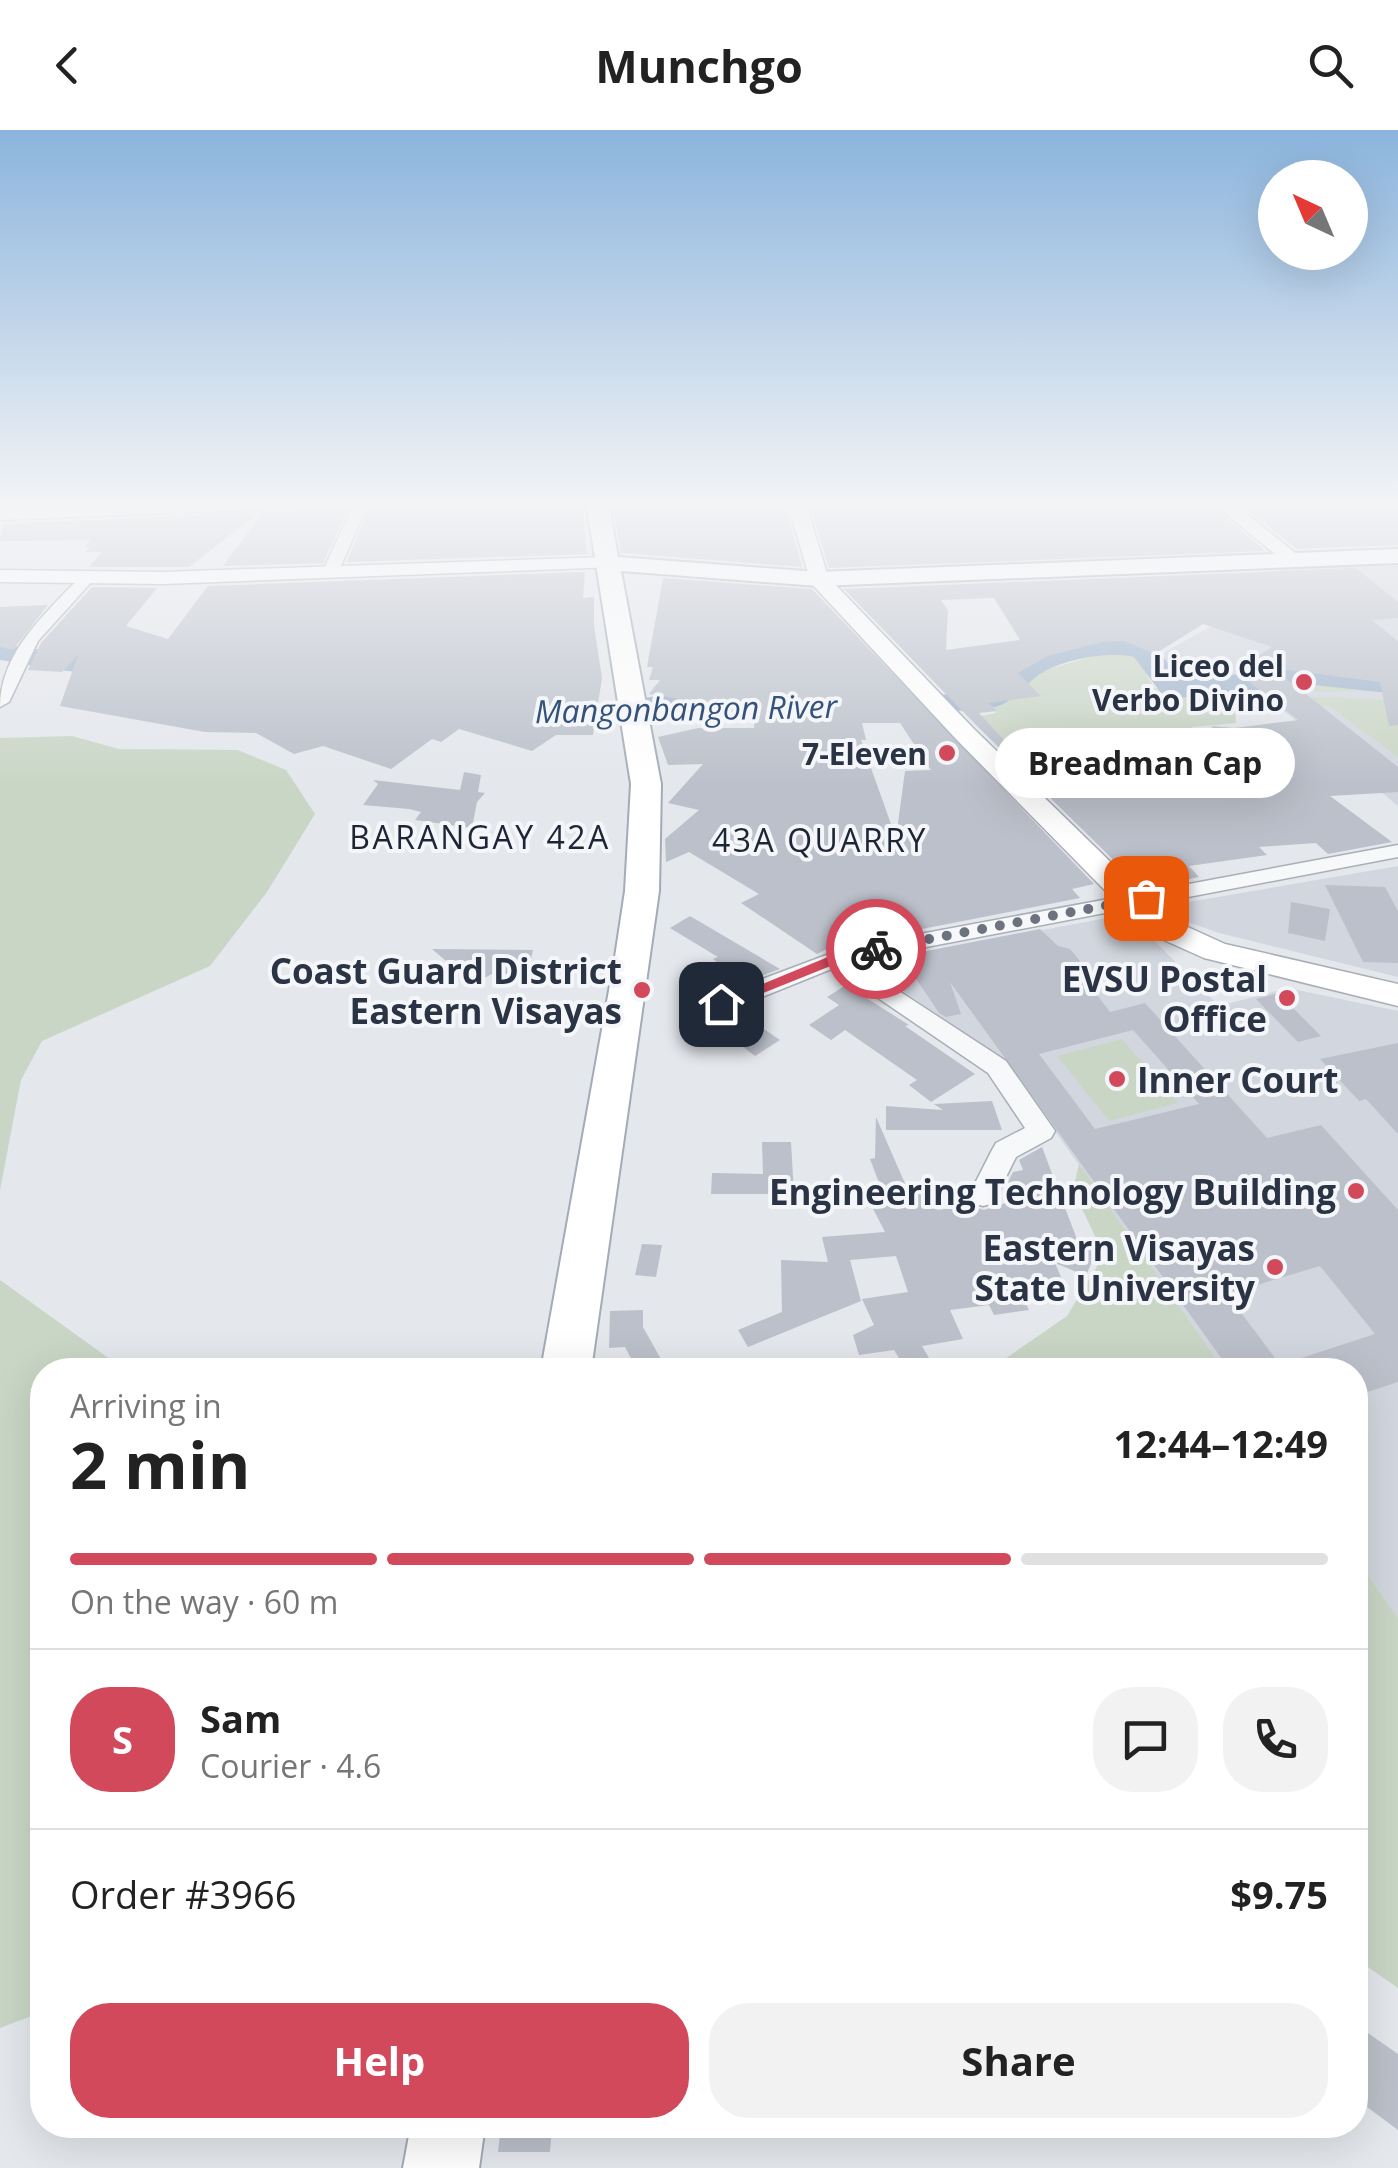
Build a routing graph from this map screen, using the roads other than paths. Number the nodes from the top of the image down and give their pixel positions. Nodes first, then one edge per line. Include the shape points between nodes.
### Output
1 (69, 596) edge
2 (619, 596) edge
3 (834, 596) edge
4 (0, 702) edge
5 (1398, 851) edge
6 (1133, 900) junction
7 (844, 955) junction
8 (1398, 994) edge
9 (721, 1004) dead end
10 (983, 1195) dead end
11 (568, 1358) edge
12 (446, 2138) edge
13 (441, 2168) edge

1 - 4 street via 41,625
2 - 11 main road via 646,784 642,891
3 - 6 street
5 - 6 street
6 - 7 street
6 - 8 street via 1157,925 1195,944
7 - 9 street
7 - 10 street via 847,969 996,1068 1042,1131 1006,1150
12 - 13 main road

